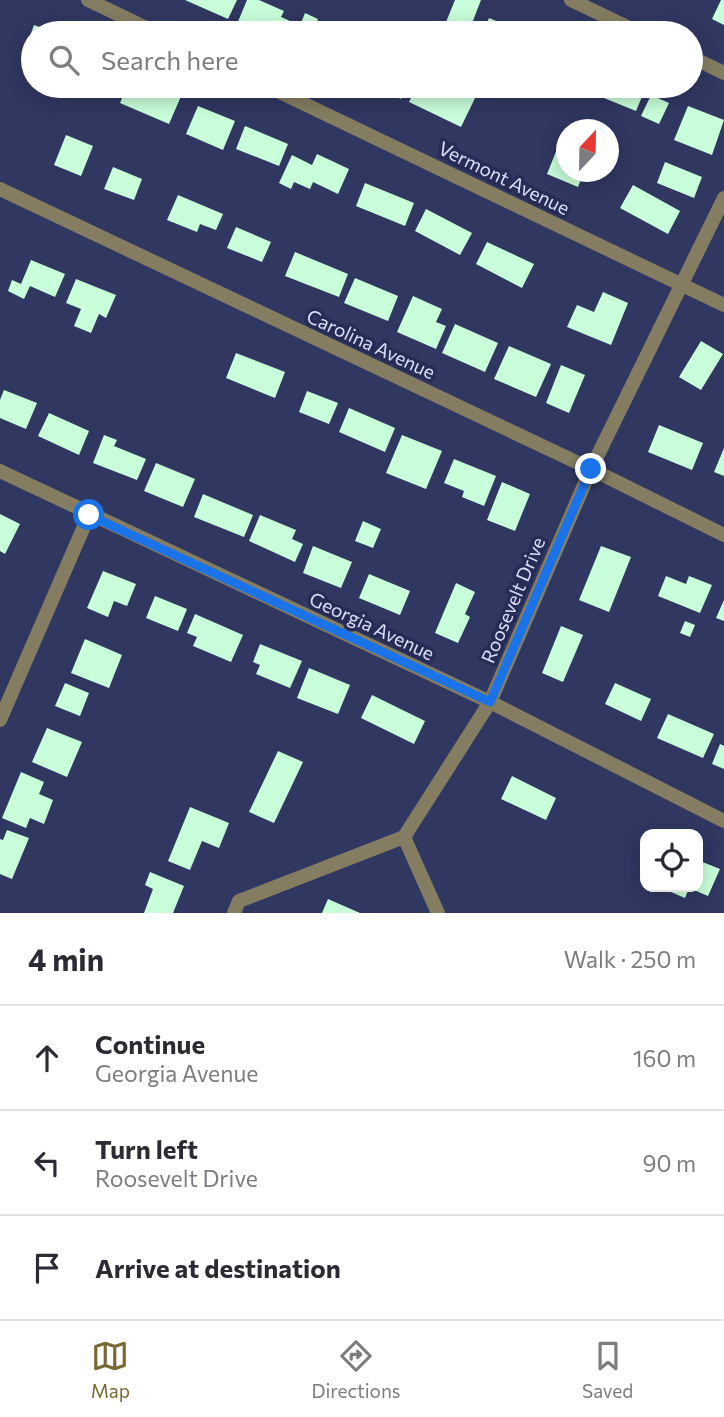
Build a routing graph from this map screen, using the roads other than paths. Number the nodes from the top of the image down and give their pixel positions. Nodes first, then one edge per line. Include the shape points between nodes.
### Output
1 (88, 0) edge
2 (571, 0) edge
3 (132, 21) edge
4 (615, 21) edge
5 (703, 63) edge
6 (724, 74) edge
7 (292, 98) edge
8 (0, 189) edge
9 (724, 198) edge
10 (683, 285) junction
11 (724, 305) edge
12 (591, 469) junction
13 (0, 471) edge
14 (89, 515) junction
15 (724, 535) edge
16 (490, 702) junction
17 (0, 720) edge
18 (724, 821) edge
19 (404, 837) junction
20 (234, 913) edge
21 (438, 913) edge

1 - 3 street
2 - 4 street
5 - 6 street
7 - 10 street, Vermont Avenue
8 - 12 street, Carolina Avenue
9 - 10 street, Roosevelt Drive
10 - 11 street, Vermont Avenue
10 - 12 street, Roosevelt Drive
12 - 15 street, Carolina Avenue
12 - 16 street, Roosevelt Drive
13 - 14 street, Georgia Avenue
14 - 16 street, Georgia Avenue
14 - 17 street
16 - 18 street, Georgia Avenue
16 - 19 street, Roosevelt Drive
19 - 20 street via 239,901
19 - 21 street

